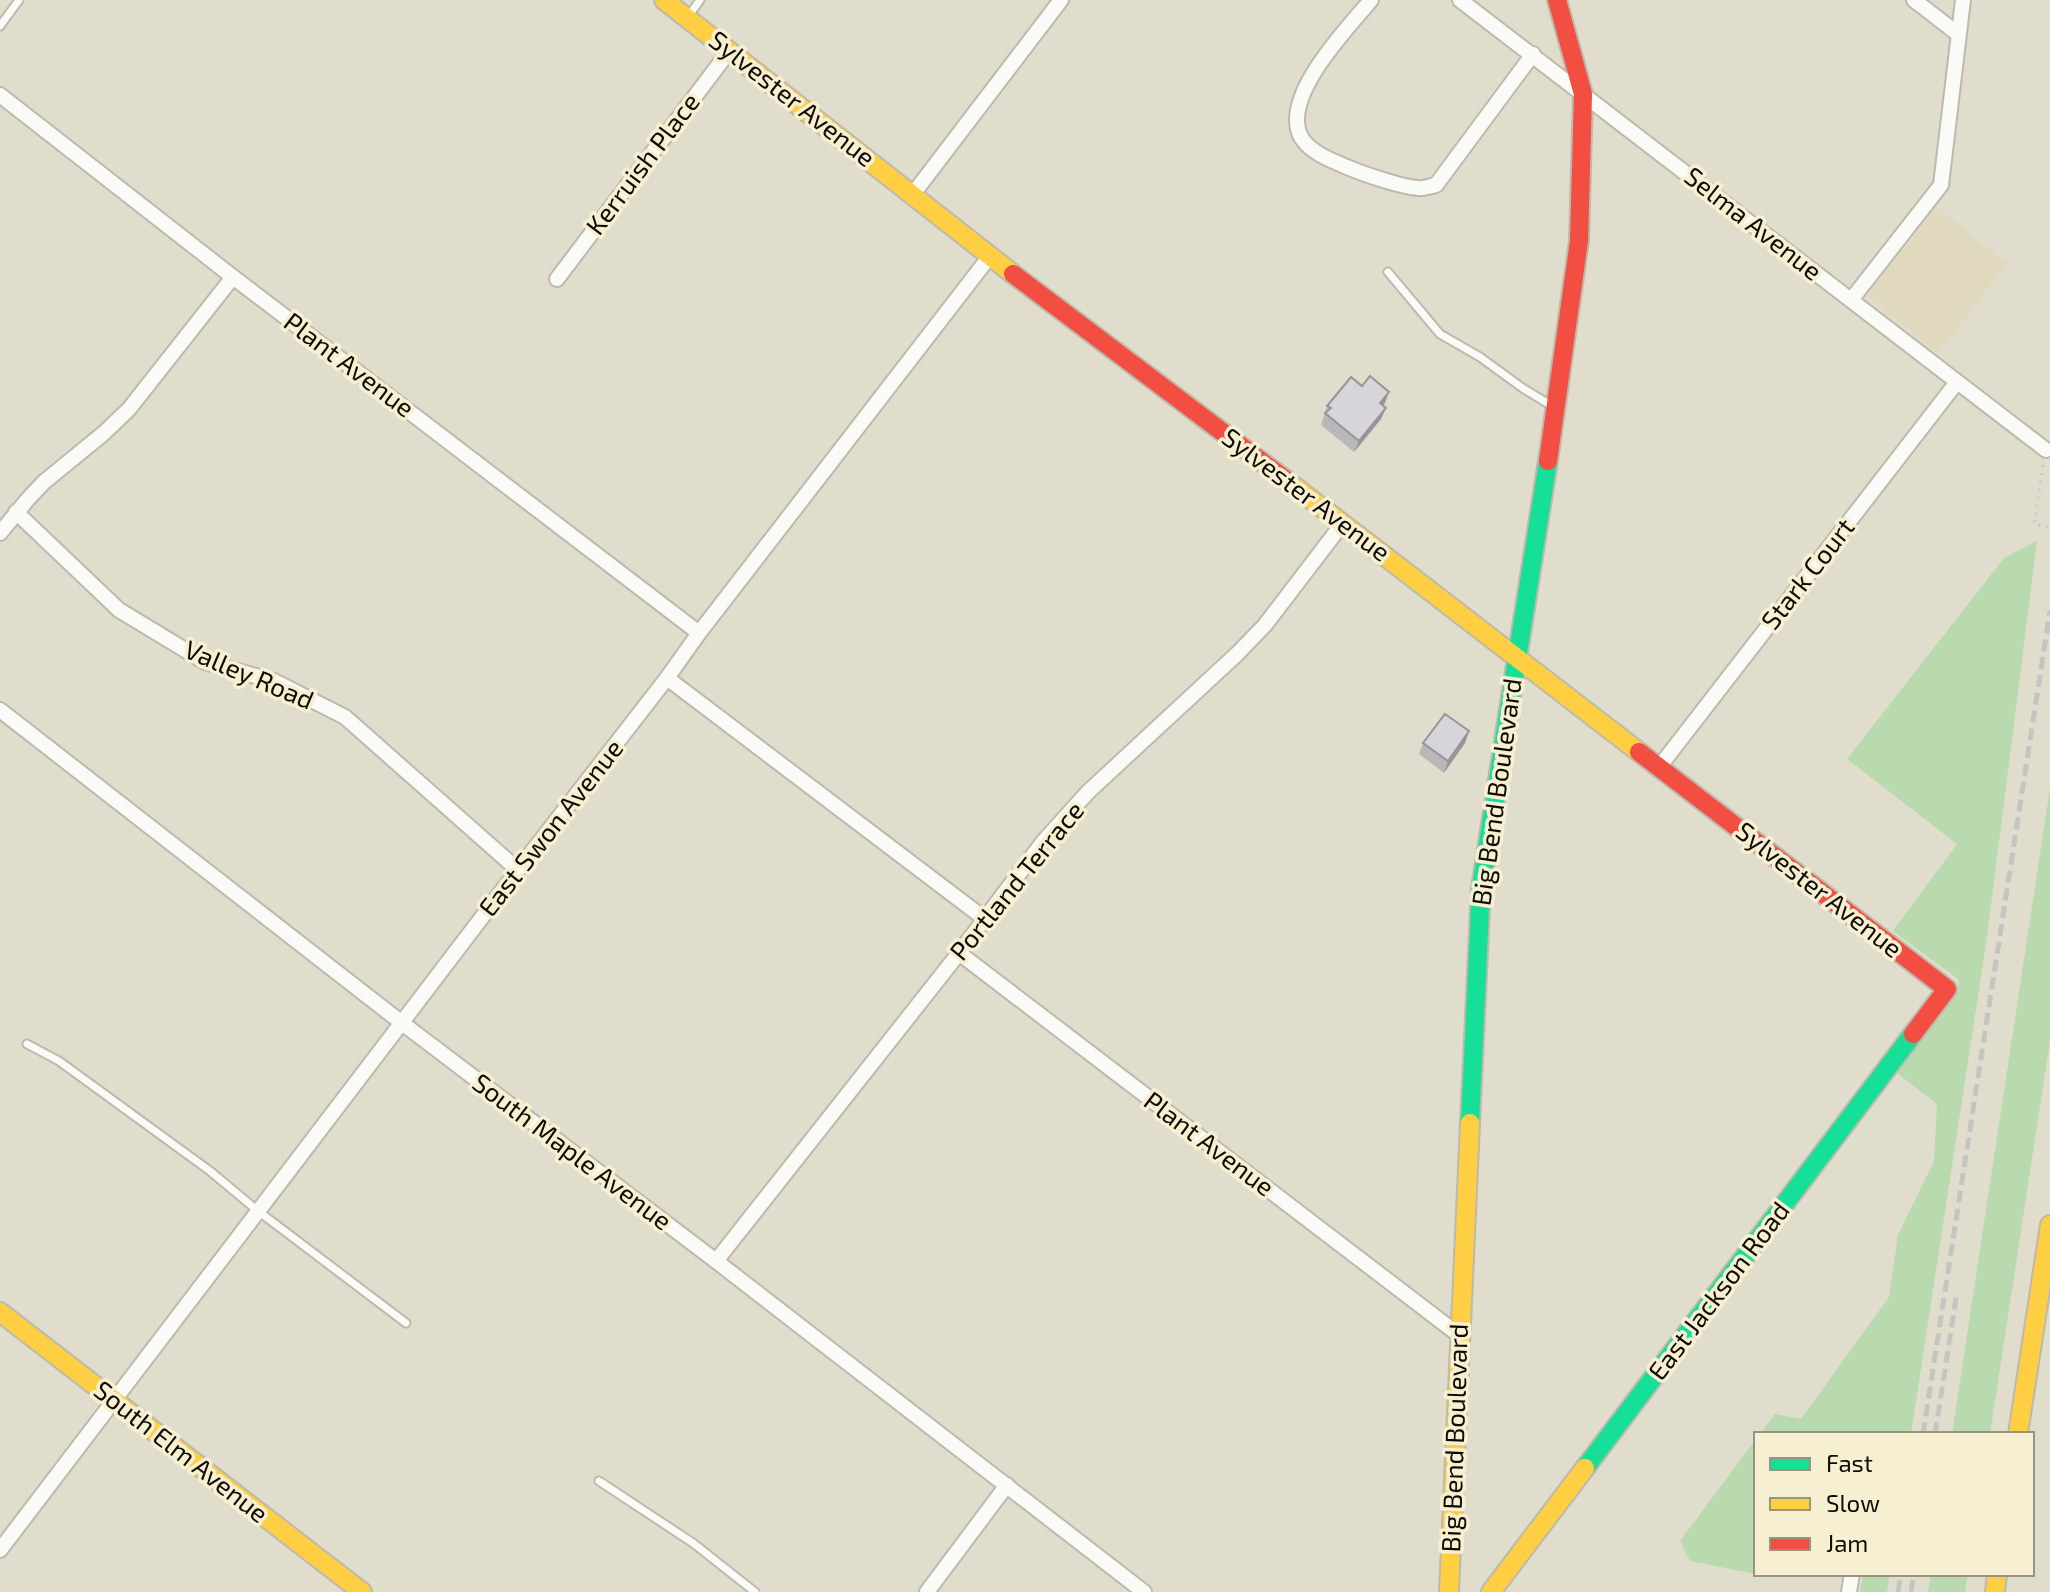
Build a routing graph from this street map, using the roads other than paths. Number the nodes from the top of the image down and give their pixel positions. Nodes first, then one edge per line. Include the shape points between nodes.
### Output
1 (19, 0) edge
2 (664, 0) edge
3 (700, 0) edge
4 (1061, 0) edge
5 (1371, 0) edge
6 (1460, 0) edge
7 (1557, 0) edge
8 (1914, 0) edge
9 (1963, 0) edge
10 (687, 18) junction
11 (0, 26) edge
12 (1958, 34) junction
13 (730, 50) junction
14 (1533, 54) junction
15 (1583, 94) junction
16 (0, 95) edge
17 (913, 194) junction
18 (990, 256) junction
19 (1388, 272) dead end
20 (233, 277) junction
21 (557, 279) dead end
22 (1851, 300) junction
23 (1957, 382) junction
24 (1556, 408) junction
25 (2046, 450) road end
26 (16, 512) junction
27 (1343, 523) junction
28 (0, 533) edge
29 (699, 633) junction
30 (1516, 656) junction
31 (667, 678) junction
32 (0, 710) edge
33 (1660, 766) junction
34 (518, 870) junction
35 (985, 919) junction
36 (959, 953) junction
37 (1947, 989) joint
38 (402, 1023) junction
39 (27, 1044) dead end
40 (258, 1211) junction
41 (2050, 1225) edge
42 (716, 1261) junction
43 (0, 1312) edge
44 (406, 1323) dead end
45 (1459, 1335) junction
46 (113, 1401) junction
47 (2018, 1432) edge
48 (599, 1481) dead end
49 (1007, 1485) junction
50 (0, 1550) edge
51 (362, 1592) edge
52 (755, 1592) edge
53 (927, 1592) edge
54 (1144, 1592) edge
55 (1449, 1592) edge
56 (1491, 1592) edge

1 - 11 lane
2 - 10 main road, Sylvester Avenue
3 - 10 lane
4 - 17 street
5 - 14 street via 1316,70 1297,111 1308,145 1358,172 1419,189 1436,185
6 - 14 street, Selma Avenue
7 - 15 main road, Big Bend Boulevard
8 - 12 street
9 - 12 street
10 - 13 main road, Sylvester Avenue
12 - 22 street via 1941,185
13 - 17 main road, Sylvester Avenue
13 - 21 street, Kerruish Place
14 - 15 street, Selma Avenue
15 - 22 street, Selma Avenue
15 - 24 main road, Big Bend Boulevard via 1579,241
16 - 20 street, Plant Avenue
17 - 18 main road, Sylvester Avenue
18 - 27 main road, Sylvester Avenue
18 - 29 street, East Swon Avenue
19 - 24 lane via 1440,334
20 - 26 street via 129,409
20 - 29 street, Plant Avenue
22 - 23 street, Selma Avenue
23 - 25 street, Selma Avenue
23 - 33 street, Stark Court
24 - 30 main road, Big Bend Boulevard
26 - 28 street
26 - 34 street, Valley Road via 119,610 205,662 274,681 345,717
27 - 30 main road, Sylvester Avenue
27 - 35 street, Portland Terrace via 1265,625 1088,792
29 - 31 street, East Swon Avenue
30 - 33 main road, Sylvester Avenue
30 - 45 main road, Big Bend Boulevard via 1481,888
31 - 34 street, East Swon Avenue
31 - 35 street
32 - 38 street, South Maple Avenue
33 - 37 main road, Sylvester Avenue
34 - 38 street, East Swon Avenue
35 - 36 street, Portland Terrace
36 - 42 street, Portland Terrace
36 - 45 street, Plant Avenue
37 - 56 main road, East Jackson Road
38 - 40 street, East Swon Avenue
38 - 42 street, South Maple Avenue
39 - 40 lane via 59,1061
40 - 44 lane
40 - 46 street, East Swon Avenue
41 - 47 main road
42 - 49 street, South Maple Avenue
43 - 46 main road, South Elm Avenue
45 - 55 main road, Big Bend Boulevard
46 - 50 street, East Swon Avenue
46 - 51 main road, South Elm Avenue
48 - 52 lane
49 - 53 street
49 - 54 street, South Maple Avenue

